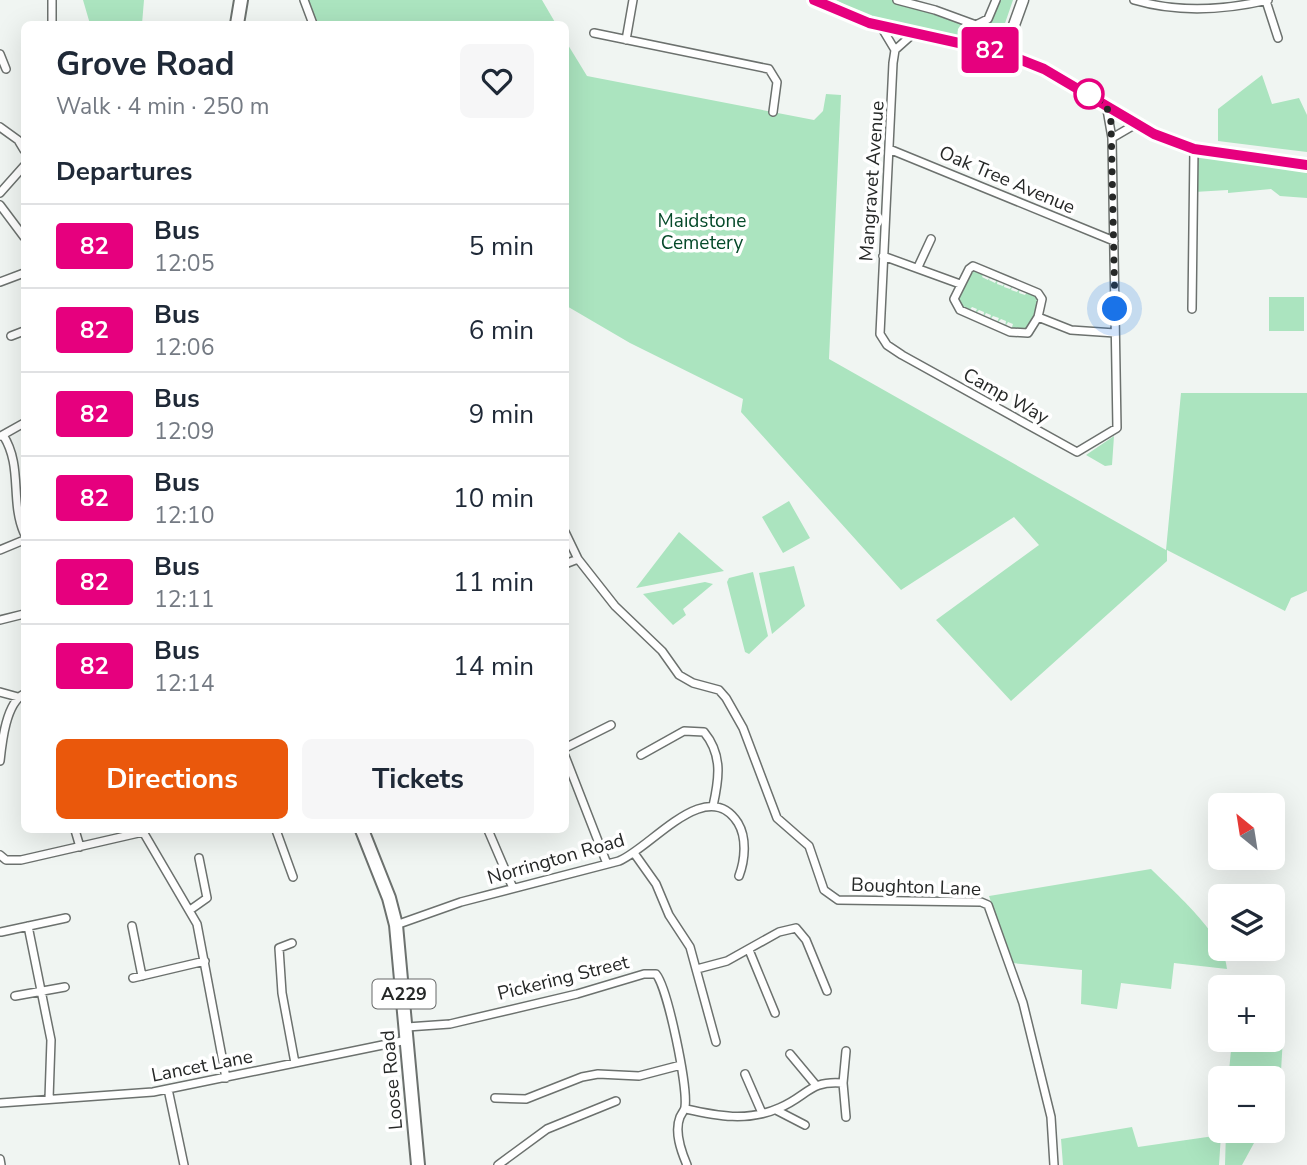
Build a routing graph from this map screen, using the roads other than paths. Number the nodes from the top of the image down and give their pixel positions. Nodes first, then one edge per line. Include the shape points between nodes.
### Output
1 (52, 0) edge
2 (241, 0) edge
3 (304, 0) edge
4 (633, 0) edge
5 (814, 0) edge
6 (897, 0) edge
7 (996, 0) edge
8 (1023, 0) edge
9 (1134, 0) edge
10 (1267, 0) edge
11 (52, 21) edge
12 (238, 21) edge
13 (312, 21) edge
14 (880, 25) junction
15 (914, 32) junction
16 (594, 33) dead end
17 (1278, 38) dead end
18 (626, 40) junction
19 (895, 50) junction
20 (1004, 53) junction
21 (0, 54) edge
22 (6, 69) edge
23 (1106, 104) junction
24 (773, 112) dead end
25 (1136, 124) junction
26 (0, 127) edge
27 (1112, 138) junction
28 (21, 145) edge
29 (889, 149) junction
30 (1194, 149) junction
31 (1307, 165) edge
32 (21, 169) edge
33 (0, 193) edge
34 (0, 205) edge
35 (21, 233) edge
36 (932, 239) dead end
37 (1114, 241) junction
38 (883, 256) junction
39 (918, 267) junction
40 (21, 274) edge
41 (0, 282) edge
42 (960, 284) junction
43 (1192, 309) dead end
44 (1038, 317) junction
45 (21, 332) edge
46 (1115, 333) junction
47 (11, 336) dead end
48 (882, 340) joint
49 (21, 425) edge
50 (1, 436) edge
51 (20, 488) edge
52 (21, 526) edge
53 (569, 540) edge
54 (21, 541) edge
55 (0, 550) edge
56 (578, 559) junction
57 (569, 562) edge
58 (21, 615) edge
59 (0, 620) edge
60 (0, 692) edge
61 (21, 696) edge
62 (611, 724) dead end
63 (569, 746) edge
64 (641, 755) dead end
65 (0, 761) edge
66 (569, 767) edge
67 (713, 806) junction
68 (76, 833) edge
69 (136, 833) edge
70 (144, 833) edge
71 (277, 833) edge
72 (363, 833) edge
73 (489, 833) edge
74 (80, 848) junction
75 (634, 853) junction
76 (0, 855) edge
77 (198, 858) dead end
78 (607, 864) junction
79 (739, 876) dead end
80 (293, 877) dead end
81 (513, 888) junction
82 (190, 910) junction
83 (66, 918) dead end
84 (396, 925) junction
85 (28, 926) junction
86 (132, 926) dead end
87 (1, 932) edge
88 (292, 943) dead end
89 (749, 950) junction
90 (205, 961) junction
91 (697, 969) junction
92 (142, 976) junction
93 (133, 978) dead end
94 (65, 987) dead end
95 (42, 991) junction
96 (827, 992) dead end
97 (15, 996) dead end
98 (775, 1013) dead end
99 (407, 1033) junction
100 (716, 1042) dead end
101 (846, 1051) dead end
102 (790, 1054) dead end
103 (295, 1063) junction
104 (681, 1065) junction
105 (745, 1074) dead end
106 (226, 1078) junction
107 (843, 1083) junction
108 (815, 1084) junction
109 (168, 1089) junction
110 (495, 1098) dead end
111 (49, 1099) junction
112 (616, 1101) dead end
113 (0, 1103) edge
114 (686, 1109) junction
115 (776, 1110) junction
116 (762, 1113) junction
117 (846, 1116) dead end
118 (804, 1125) dead end
119 (0, 1158) edge
120 (1, 1165) edge
121 (184, 1165) edge
122 (418, 1165) edge
123 (498, 1165) edge
124 (687, 1165) edge
125 (1054, 1165) edge

1 - 11 street
2 - 12 highway
3 - 13 street
4 - 18 street
5 - 14 main road
6 - 7 street via 976,25 988,19
8 - 20 street
9 - 10 street via 1203,8
10 - 17 street
14 - 15 main road
14 - 19 street
15 - 19 street
15 - 20 main road
16 - 18 street
18 - 24 street via 769,69 777,82
19 - 29 street, Mangravet Avenue
20 - 23 main road via 1044,69
21 - 22 street
23 - 25 main road
23 - 27 street
25 - 27 street
25 - 30 main road
26 - 28 street
27 - 37 street
29 - 37 street, Oak Tree Avenue
29 - 38 street, Mangravet Avenue
30 - 31 main road
30 - 43 street
32 - 33 street
34 - 35 street
36 - 39 street
37 - 46 street
38 - 39 street
38 - 48 street, Mangravet Avenue
39 - 42 street
40 - 41 street
42 - 44 street via 974,266 1001,276 1038,293 1042,299
42 - 44 street via 954,299 960,310 1010,332 1028,333
44 - 46 street via 1071,330
45 - 47 street
46 - 48 street, Camp Way via 1117,428 1077,452
49 - 50 street
50 - 51 street via 13,454
51 - 52 street
53 - 56 street, Boughton Lane
54 - 55 street
56 - 57 street
56 - 125 street, Boughton Lane via 680,675 719,690 726,698 743,728 777,818 809,846 824,890 831,897 988,905 1023,1003 1051,1117
58 - 59 street
60 - 61 street
61 - 65 street via 7,723
62 - 63 street
64 - 67 street via 684,731 704,732 718,756
66 - 78 street
67 - 75 street, Norrington Road via 689,811
67 - 79 street via 727,812 740,828 744,860
68 - 74 street
69 - 74 street
70 - 82 street
71 - 80 street
72 - 84 highway, Loose Road / A229
73 - 81 street
74 - 76 street via 15,860
75 - 78 street, Norrington Road
75 - 91 street via 656,884
77 - 82 street via 207,898
78 - 81 street, Norrington Road
81 - 84 street, Norrington Road
82 - 90 street
83 - 85 street
84 - 99 highway, Loose Road / A229
85 - 87 street
85 - 95 street
86 - 92 street
88 - 103 street via 279,948
89 - 91 street
89 - 96 street via 779,932 796,928 806,940
89 - 98 street
90 - 92 street
90 - 106 street
91 - 100 street
92 - 93 street
94 - 95 street
95 - 97 street
95 - 111 street via 52,1049
99 - 103 street, Lancet Lane
99 - 104 street, Pickering Street via 653,973 659,977
99 - 122 highway, Loose Road / A229
101 - 107 street
102 - 108 street
103 - 106 street, Lancet Lane
104 - 110 street via 632,1077 582,1077 526,1099
104 - 114 street, Pickering Street
105 - 116 street
106 - 109 street, Lancet Lane
107 - 108 street
107 - 117 street
108 - 115 street
109 - 111 street, Lancet Lane
109 - 121 street
111 - 113 street, Lancet Lane
112 - 123 street via 547,1129
114 - 116 street via 727,1117
114 - 124 street, Pickering Street via 678,1127
115 - 116 street
115 - 118 street
119 - 120 street

